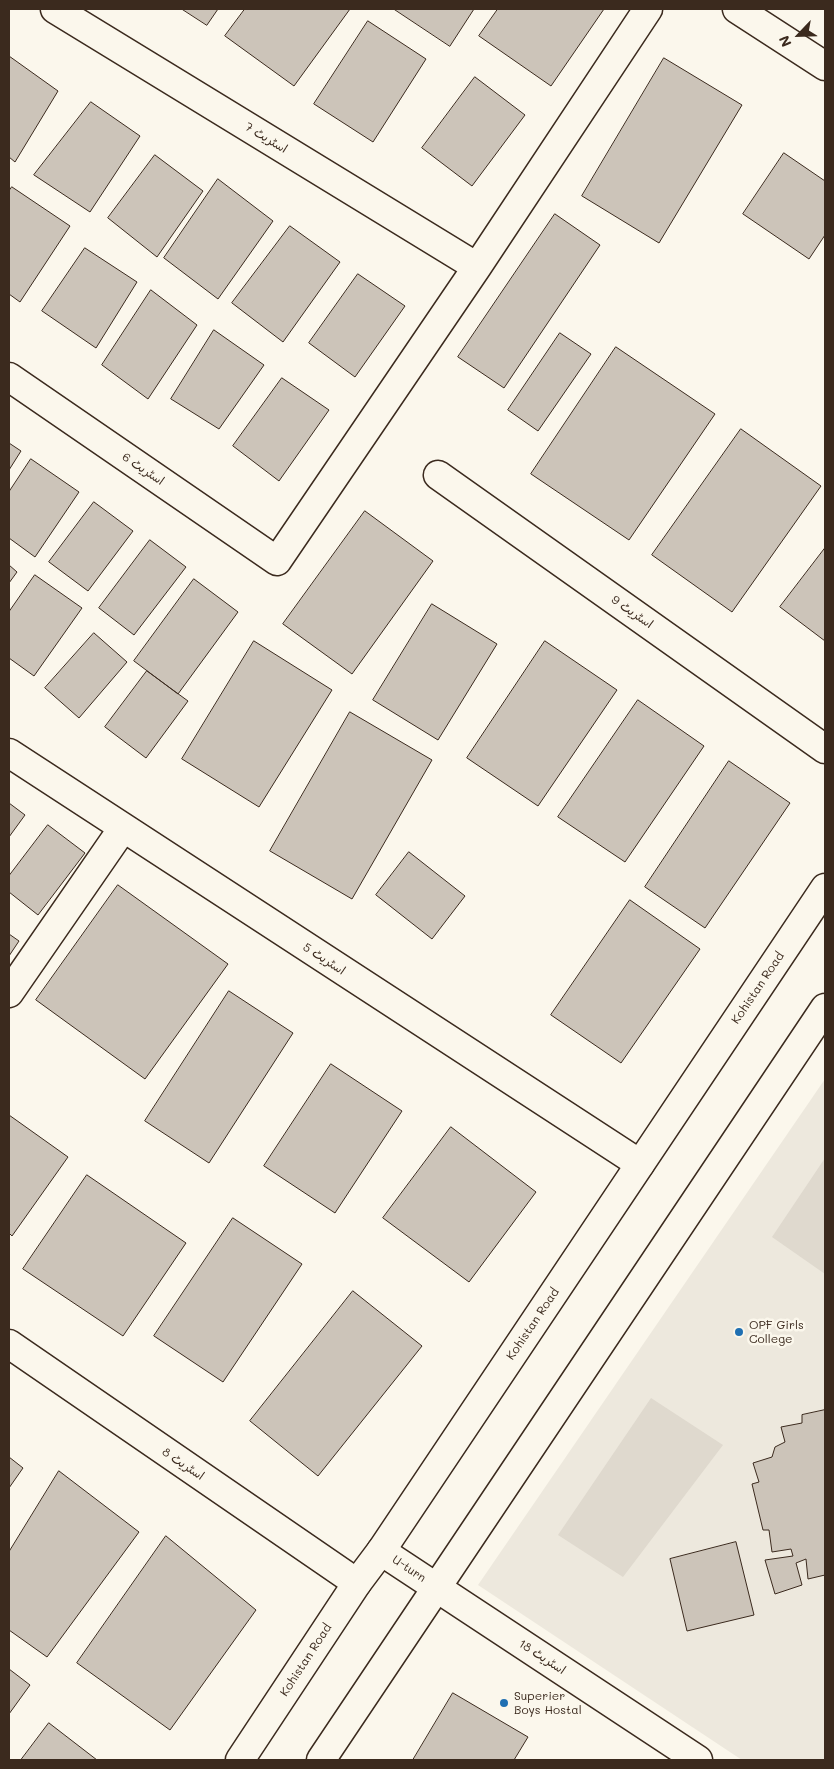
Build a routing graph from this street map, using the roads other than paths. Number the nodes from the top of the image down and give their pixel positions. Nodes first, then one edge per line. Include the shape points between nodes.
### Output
1 (55, 9) edge
2 (648, 9) edge
3 (736, 9) edge
4 (825, 66) edge
5 (477, 267) junction
6 (9, 377) edge
7 (438, 475) dead end
8 (825, 749) edge
9 (9, 753) edge
10 (123, 828) junction
11 (825, 888) edge
12 (9, 994) edge
13 (825, 1008) edge
14 (640, 1164) junction
15 (9, 1344) edge
16 (382, 1551) junction
17 (357, 1583) junction
18 (436, 1588) junction
19 (240, 1760) edge
20 (321, 1760) edge
21 (698, 1760) edge

1 - 5 street, اسٹریٹ 7
2 - 5 street
3 - 4 street
5 - 6 street, اسٹریٹ 6 via 277,561
7 - 8 street, اسٹریٹ 9
9 - 10 street, اسٹریٹ 5
10 - 12 street
10 - 14 street, اسٹریٹ 5
11 - 14 street, Kohistan Road
13 - 18 street
14 - 16 street, Kohistan Road
15 - 17 street, اسٹریٹ 8
16 - 17 street, Kohistan Road
16 - 18 street, U-turn
17 - 19 street, Kohistan Road
18 - 20 street
18 - 21 street, اسٹریٹ 18

